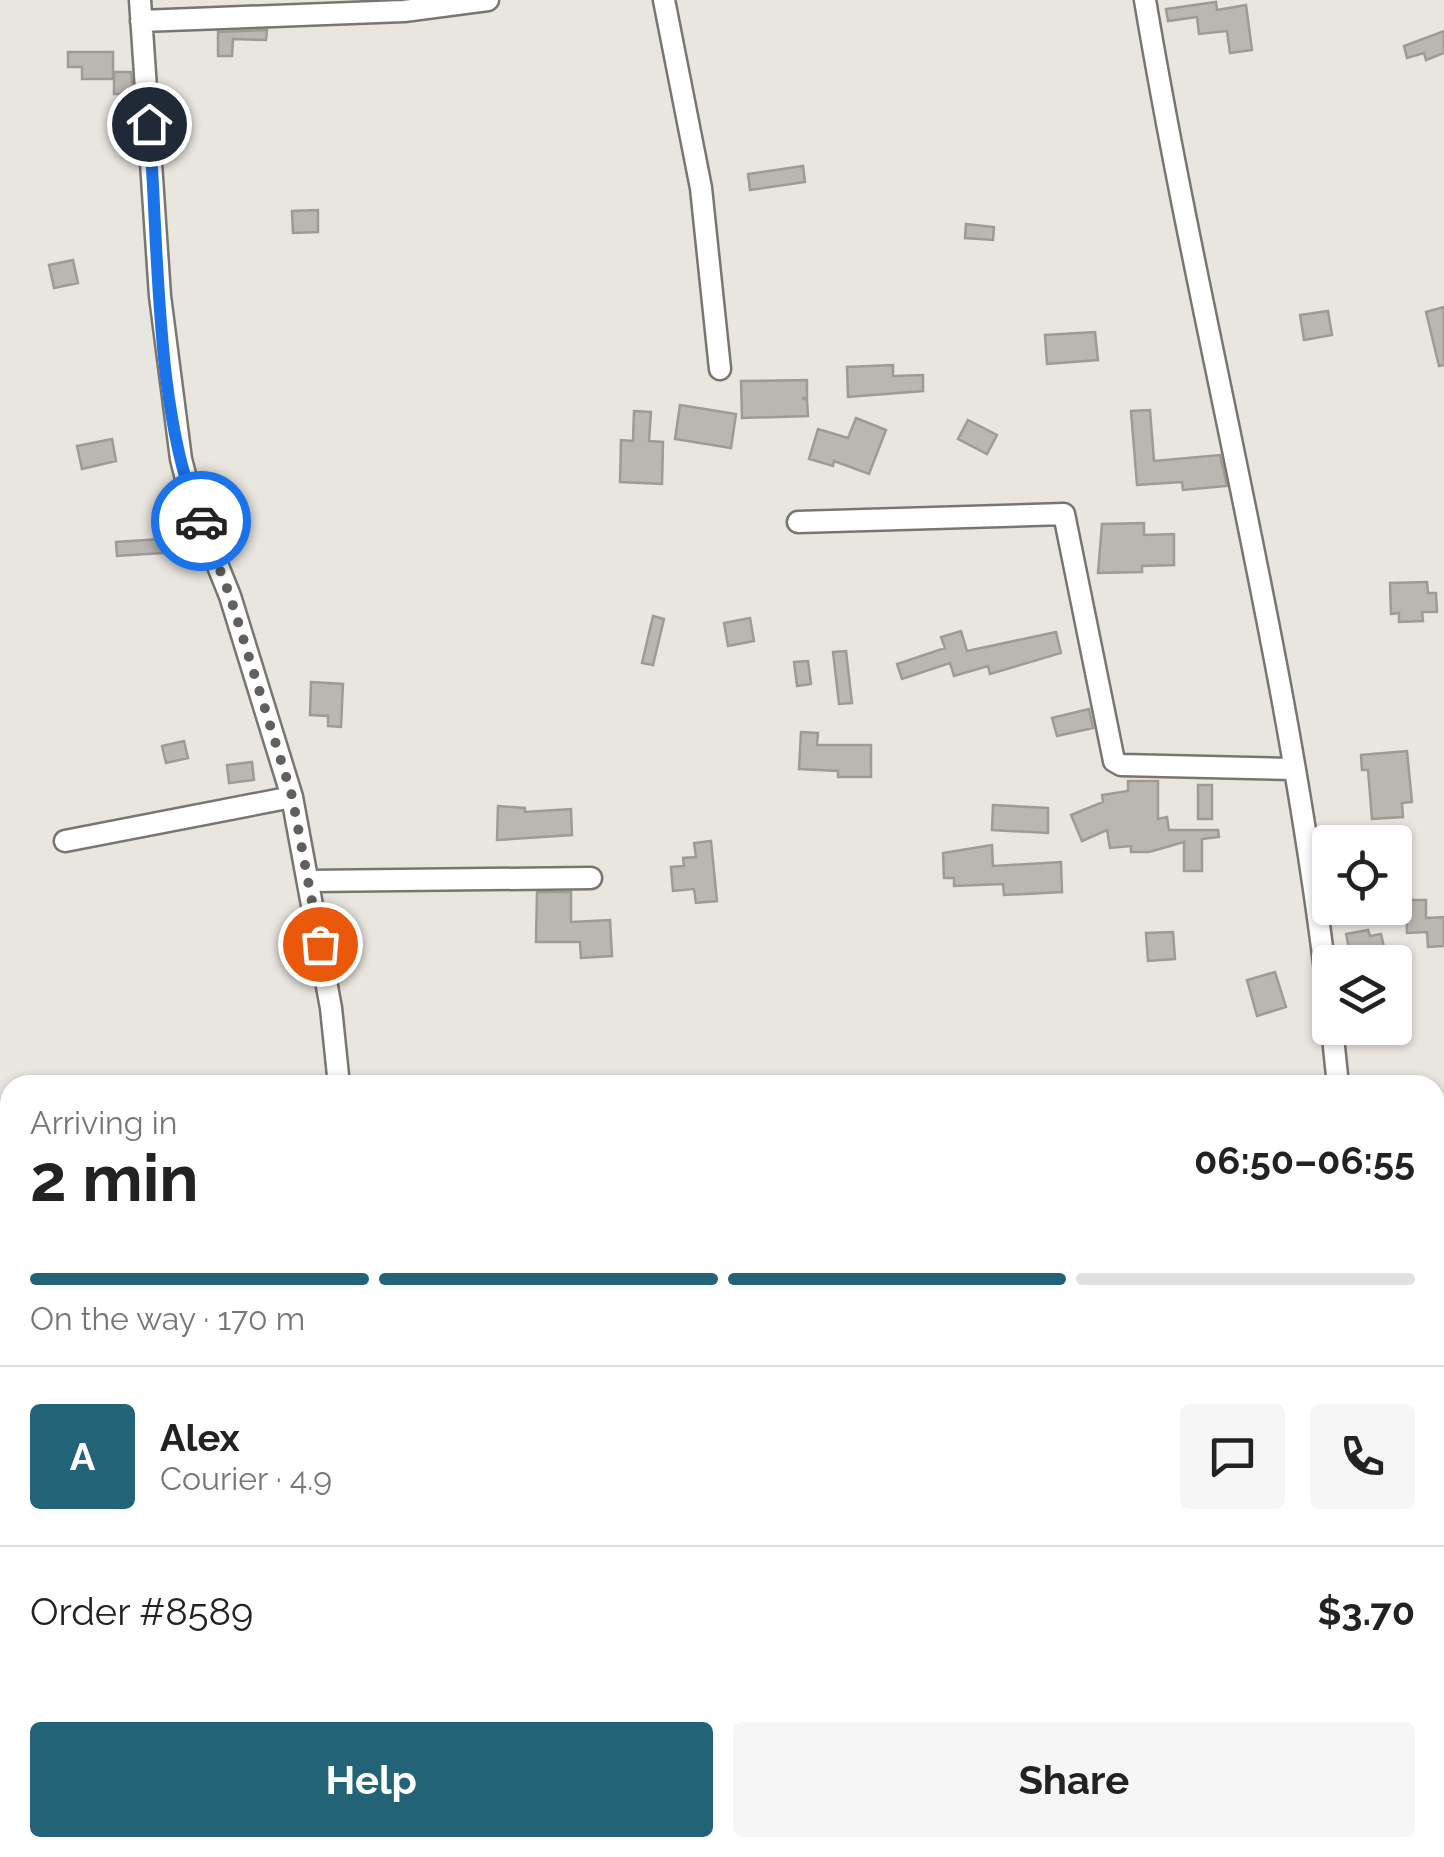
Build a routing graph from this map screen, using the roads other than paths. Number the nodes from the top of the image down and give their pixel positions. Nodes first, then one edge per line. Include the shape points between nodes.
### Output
1 (488, 0) edge
2 (664, 0) edge
3 (1145, 0) edge
4 (140, 10) edge
5 (720, 369) dead end
6 (798, 522) dead end
7 (1293, 769) junction
8 (292, 796) junction
9 (65, 841) dead end
10 (591, 878) dead end
11 (310, 881) junction
12 (1322, 945) edge
13 (1334, 1045) edge
14 (339, 1075) edge
15 (1337, 1075) edge

1 - 4 street via 404,12
2 - 5 street via 701,188
3 - 7 street via 1266,602
4 - 8 street via 162,312 181,459
6 - 7 street via 1064,514 1114,761
7 - 12 street
8 - 9 street
8 - 11 street
10 - 11 street
11 - 14 street
13 - 15 street

